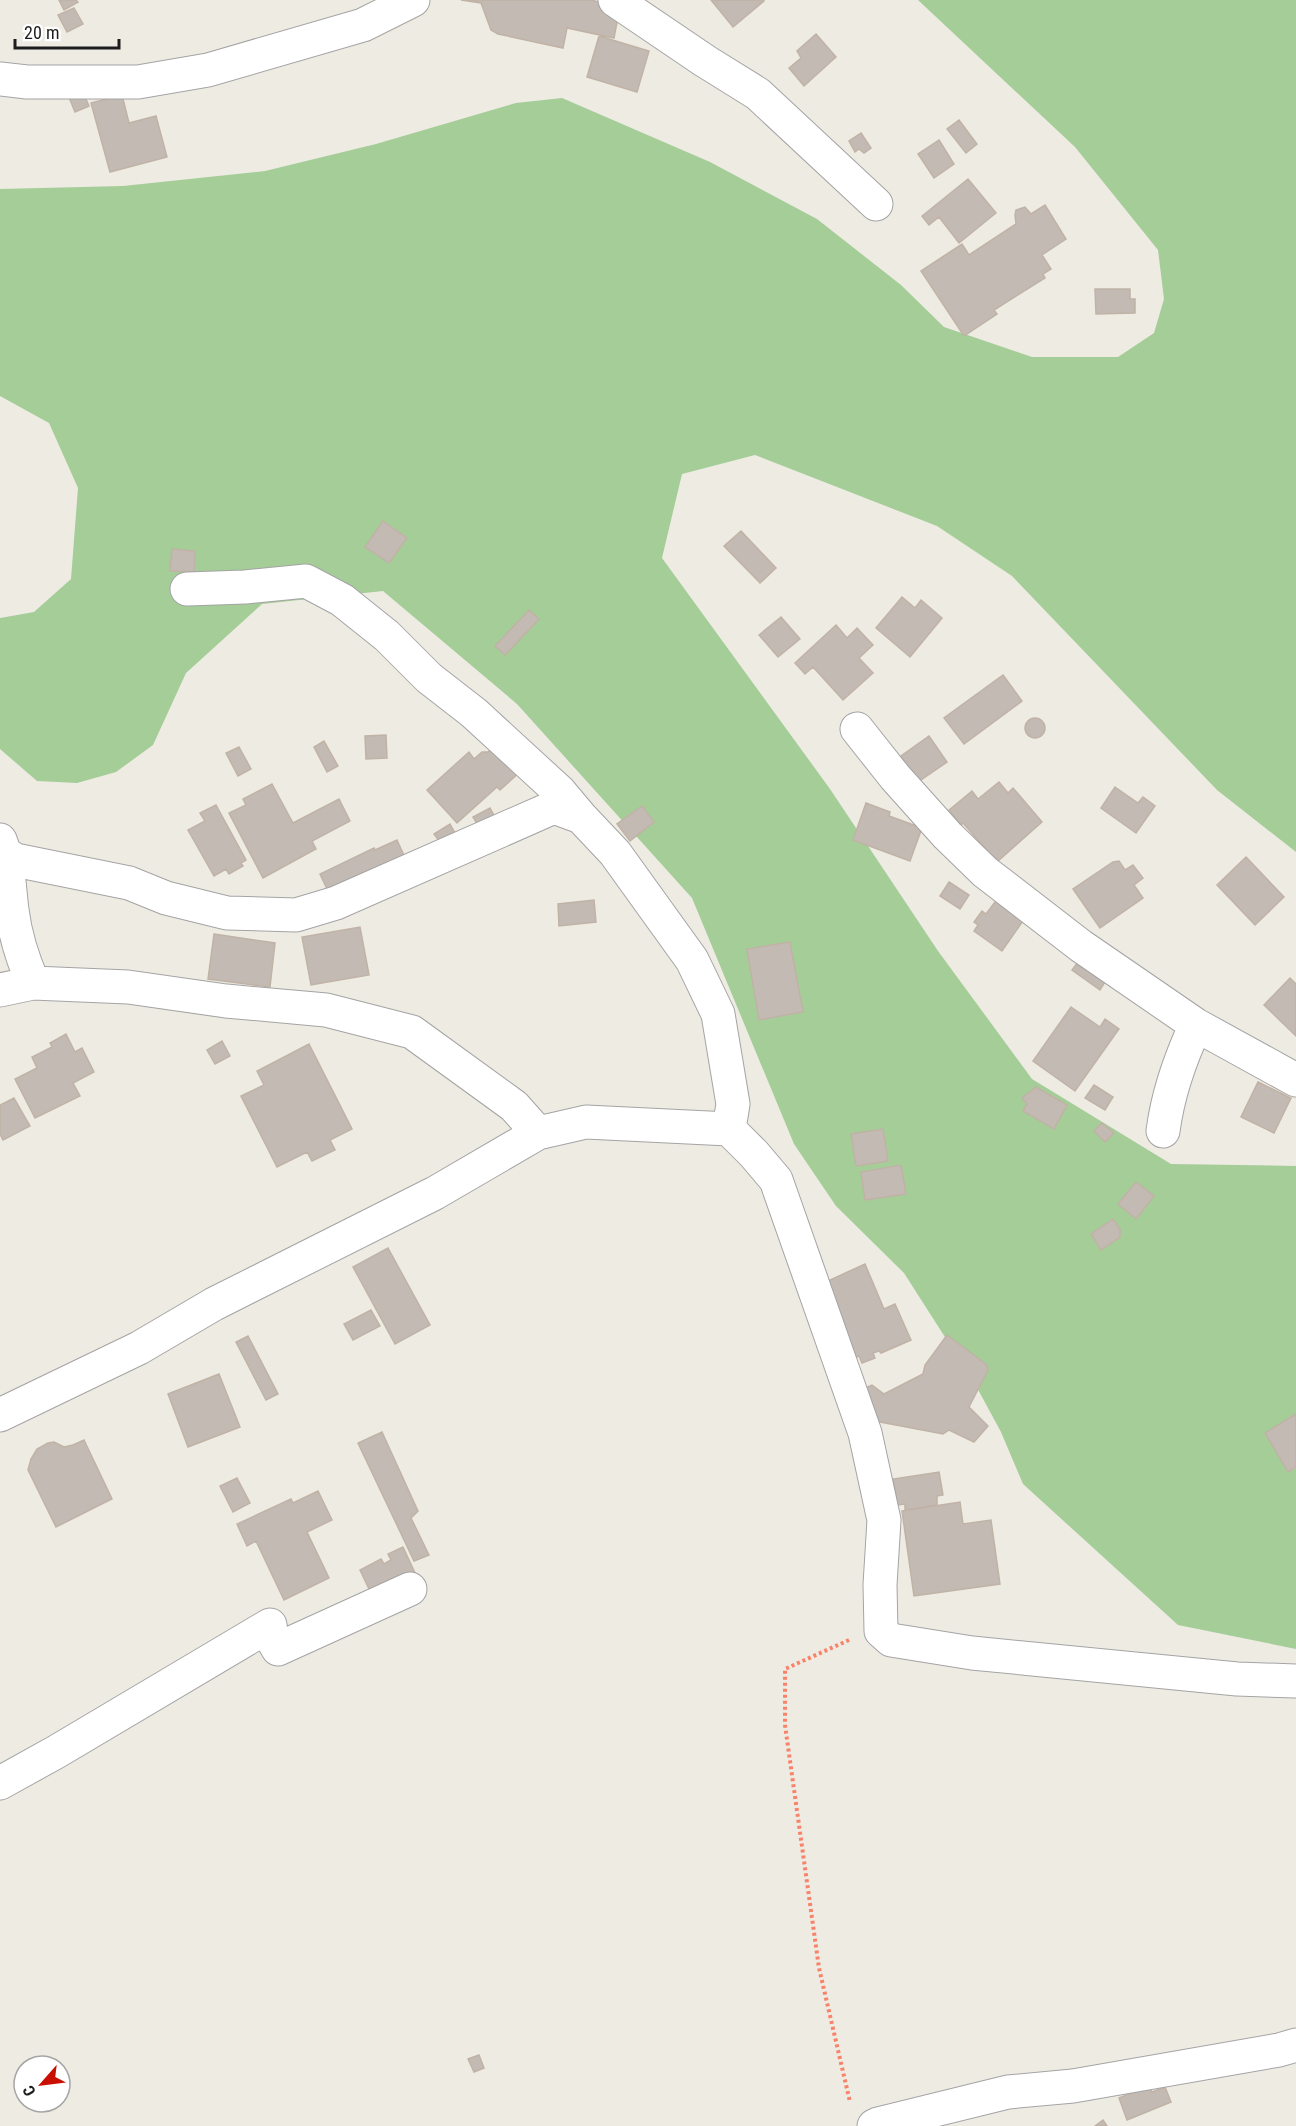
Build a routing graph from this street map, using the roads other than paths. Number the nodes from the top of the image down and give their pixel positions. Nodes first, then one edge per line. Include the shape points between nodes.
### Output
1 (412, 0) edge
2 (615, 0) edge
3 (0, 79) edge
4 (876, 204) dead end
5 (187, 589) dead end
6 (857, 729) dead end
7 (560, 800) junction
8 (3, 847) edge
9 (33, 983) junction
10 (0, 990) edge
11 (1196, 1025) junction
12 (1296, 1080) edge
13 (729, 1129) junction
14 (1163, 1131) dead end
15 (538, 1132) junction
16 (0, 1415) edge
17 (410, 1589) dead end
18 (1296, 1681) edge
19 (0, 1783) edge
20 (1296, 2045) edge
21 (863, 2119) edge

1 - 3 street via 363,24 208,70 138,82
2 - 4 street via 758,94
5 - 7 street via 306,581 342,600 474,713
6 - 11 street via 946,835 985,872 1081,946
7 - 8 street via 336,903 296,915 227,913 166,898 129,883 15,860
7 - 13 street via 615,853 692,960 718,1014 733,1104
8 - 9 street via 12,913
9 - 10 street
9 - 15 street via 128,987 326,1010 412,1032 514,1106
11 - 12 street
11 - 14 street via 1180,1058
13 - 15 street via 586,1122
13 - 18 street via 776,1180 865,1433 884,1521 881,1631 891,1640 972,1653 1237,1679
15 - 16 street via 435,1193 214,1304 139,1348
17 - 19 street via 278,1650 270,1625
20 - 21 street via 1153,2073 1008,2092

